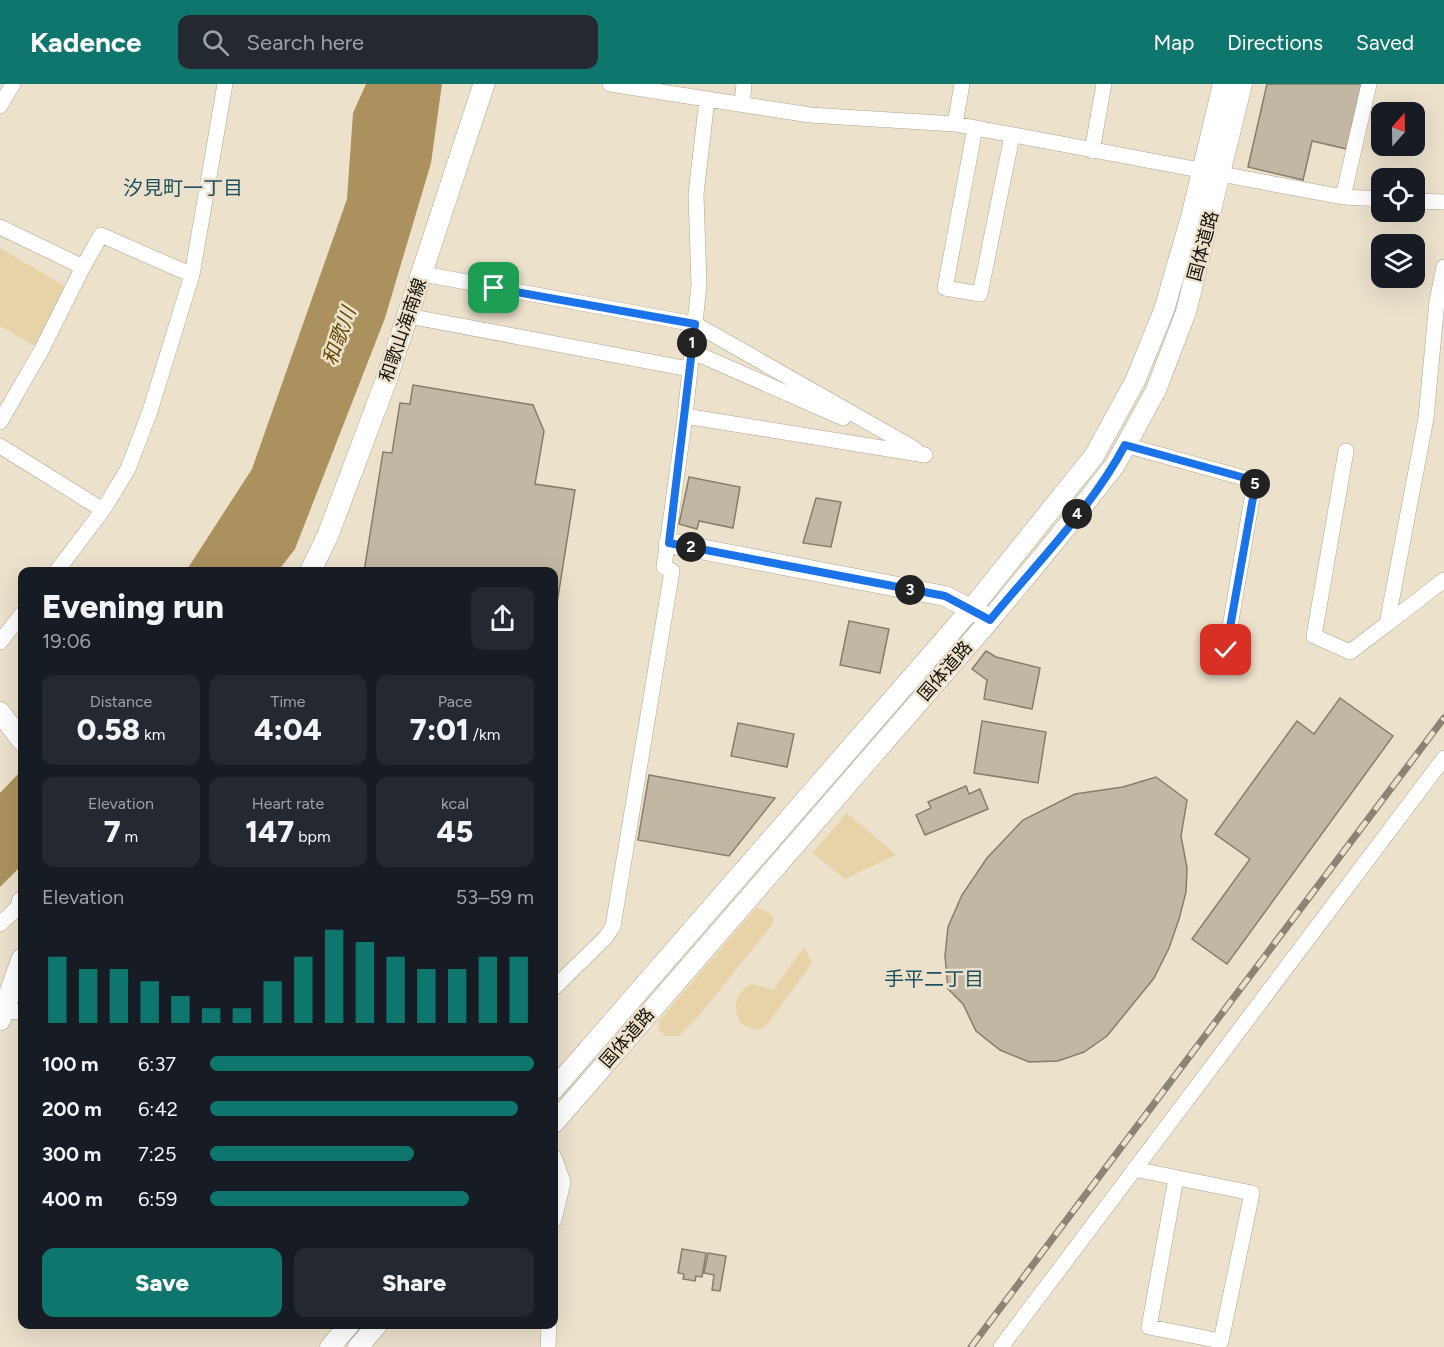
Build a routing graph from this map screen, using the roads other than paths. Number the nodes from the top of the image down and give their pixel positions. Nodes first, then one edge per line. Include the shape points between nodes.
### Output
1 (13, 84) edge
2 (225, 84) edge
3 (484, 84) edge
4 (610, 84) edge
5 (744, 84) edge
6 (962, 84) edge
7 (1104, 84) edge
8 (1223, 84) edge
9 (1242, 84) edge
10 (1369, 84) edge
11 (707, 99) junction
12 (742, 104) junction
13 (0, 106) edge
14 (955, 124) junction
15 (975, 128) junction
16 (1012, 135) junction
17 (1092, 151) junction
18 (1211, 172) junction
19 (1343, 197) junction
20 (1371, 198) edge
21 (1425, 201) edge
22 (1444, 202) edge
23 (0, 227) edge
24 (83, 267) junction
25 (1444, 267) edge
26 (192, 274) junction
27 (423, 274) junction
28 (408, 316) junction
29 (695, 324) junction
30 (692, 351) junction
31 (689, 369) junction
32 (685, 416) junction
33 (0, 422) edge
34 (1125, 445) junction
35 (0, 446) edge
36 (1346, 451) dead end
37 (925, 455) junction
38 (103, 510) junction
39 (669, 543) junction
40 (60, 567) edge
41 (312, 567) edge
42 (1444, 580) edge
43 (972, 608) junction
44 (18, 619) edge
45 (990, 620) junction
46 (1387, 624) junction
47 (0, 642) edge
48 (1226, 650) dead end
49 (0, 712) edge
50 (18, 734) edge
51 (1444, 758) edge
52 (18, 908) edge
53 (0, 924) edge
54 (18, 975) edge
55 (558, 984) edge
56 (8, 1015) edge
57 (558, 1084) edge
58 (558, 1114) edge
59 (558, 1168) edge
60 (1134, 1169) junction
61 (1176, 1178) junction
62 (558, 1203) edge
63 (346, 1329) edge
64 (374, 1329) edge
65 (549, 1329) edge
66 (330, 1347) edge
67 (358, 1347) edge
68 (548, 1347) edge
69 (1001, 1347) edge

1 - 13 street
2 - 26 street
3 - 27 main road, 和歌山海南線
4 - 11 street
5 - 12 street
6 - 14 street
7 - 17 street
8 - 18 street, 国体道路
9 - 18 street, 国体道路
10 - 19 street
11 - 12 street
11 - 29 street via 696,194 699,285
12 - 14 street via 810,115
14 - 15 street
15 - 16 street
15 - 16 street via 945,288 971,293 980,294
16 - 17 street
17 - 18 street
18 - 19 street
18 - 34 street, 国体道路 via 1186,312 1155,390
18 - 43 street, 国体道路 via 1135,381 1094,456
19 - 20 street
21 - 22 street
23 - 24 street
24 - 26 street via 101,235
24 - 33 street
25 - 46 street via 1426,418
26 - 38 street via 139,440 128,469
27 - 28 main road, 和歌山海南線
27 - 29 street
28 - 31 street
28 - 41 main road, 和歌山海南線 via 328,536
29 - 30 street
29 - 37 street
30 - 31 street
30 - 37 street
31 - 32 street
32 - 37 street
32 - 39 street
34 - 45 street, 国体道路 via 1115,465
34 - 48 street via 1256,481
35 - 38 street
36 - 46 street via 1314,636 1350,652
38 - 40 street
39 - 43 street via 945,596
39 - 55 street via 664,567 672,571 669,593 613,926
42 - 46 street
43 - 45 street
43 - 57 street, 国体道路
44 - 47 street
45 - 58 street, 国体道路
49 - 50 street
51 - 60 street
52 - 53 street
54 - 56 main road
59 - 62 street via 563,1182
60 - 61 street
60 - 69 street
61 - 61 street via 1252,1193 1221,1341 1149,1327
63 - 66 street
64 - 67 street
65 - 68 street

